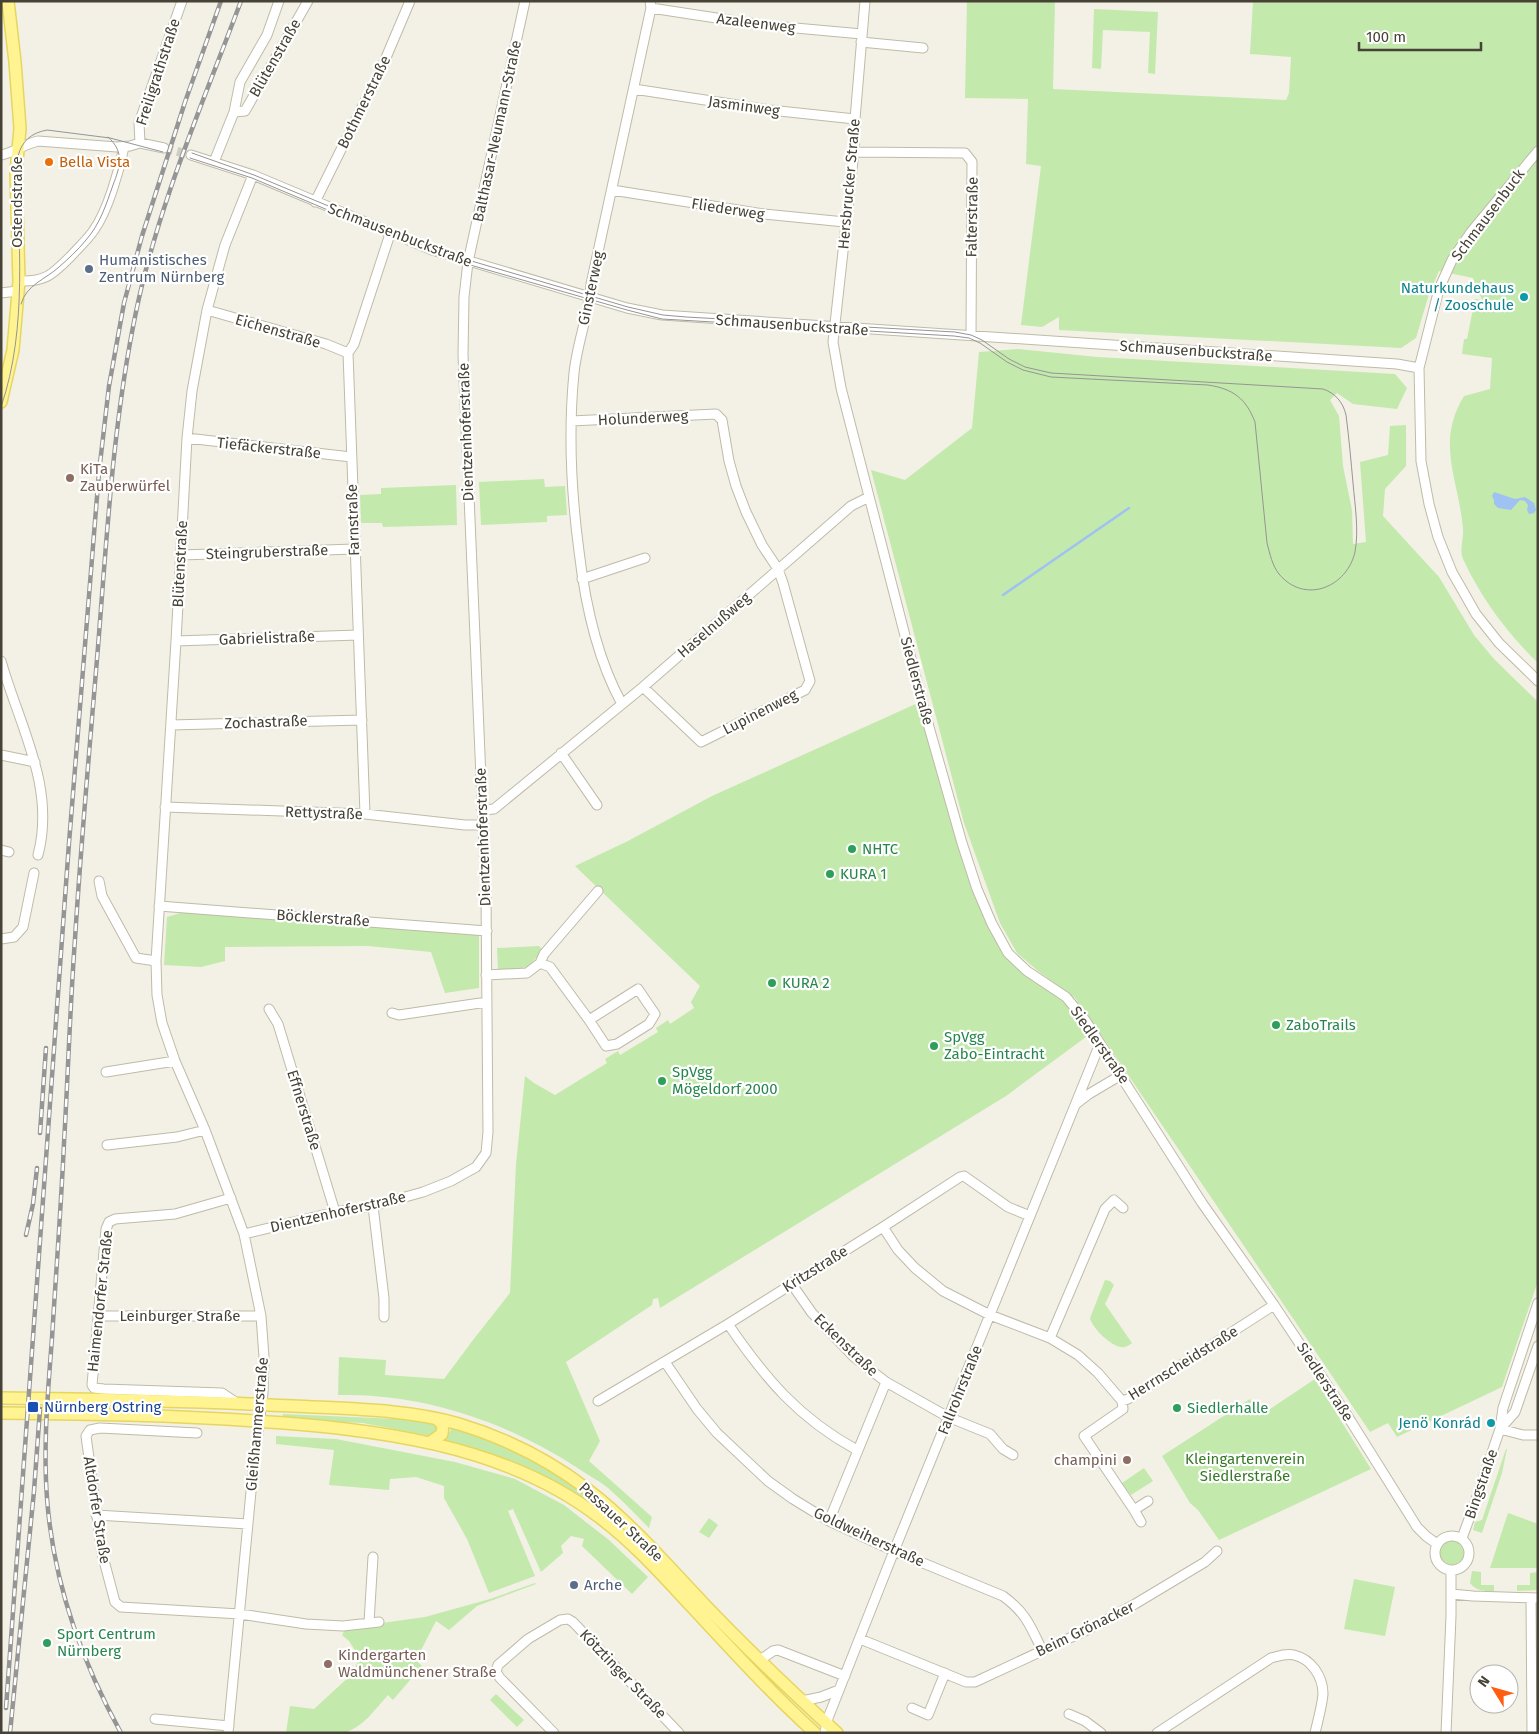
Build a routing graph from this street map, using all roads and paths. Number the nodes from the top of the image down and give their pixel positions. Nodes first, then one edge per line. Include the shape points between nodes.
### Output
1 (8, 1) edge
2 (182, 1) edge
3 (279, 1) edge
4 (308, 1) edge
5 (410, 1) edge
6 (525, 1) edge
7 (865, 1) edge
8 (651, 5) edge
9 (862, 38) junction
10 (923, 48) dead end
11 (634, 89) junction
12 (234, 112) junction
13 (855, 119) junction
14 (140, 143) junction
15 (124, 147) junction
16 (164, 148) tunnel mouth
17 (17, 151) junction
18 (1538, 151) edge
19 (854, 152) junction
20 (1, 154) edge
21 (192, 155) tunnel mouth
22 (214, 162) junction
23 (253, 176) junction
24 (612, 190) junction
25 (315, 202) junction
26 (845, 222) junction
27 (390, 234) junction
28 (468, 262) junction
29 (18, 286) junction
30 (1, 293) edge
31 (590, 297) junction
32 (206, 310) junction
33 (835, 327) junction
34 (971, 335) junction
35 (348, 353) junction
36 (1419, 368) junction
37 (1, 402) edge
38 (571, 422) junction
39 (187, 438) junction
40 (351, 457) junction
41 (868, 497) junction
42 (354, 549) junction
43 (181, 555) junction
44 (645, 558) dead end
45 (778, 569) junction
46 (582, 579) junction
47 (358, 635) junction
48 (176, 641) junction
49 (1, 661) edge
50 (1538, 681) edge
51 (643, 687) junction
52 (622, 704) junction
53 (362, 720) junction
54 (171, 725) junction
55 (561, 753) junction
56 (1, 756) edge
57 (35, 762) junction
58 (598, 805) dead end
59 (166, 807) junction
60 (482, 810) junction
61 (365, 814) junction
62 (483, 825) junction
63 (38, 855) dead end
64 (34, 873) dead end
65 (99, 881) dead end
66 (598, 891) dead end
67 (159, 906) junction
68 (487, 931) junction
69 (1, 939) edge
70 (156, 961) junction
71 (540, 963) junction
72 (486, 974) junction
73 (487, 1002) junction
74 (269, 1009) dead end
75 (392, 1013) dead end
76 (589, 1020) junction
77 (1102, 1047) junction
78 (175, 1061) junction
79 (106, 1072) dead end
80 (1121, 1075) junction
81 (1076, 1104) junction
82 (205, 1130) junction
83 (107, 1145) dead end
84 (231, 1198) junction
85 (372, 1206) junction
86 (1123, 1208) dead end
87 (335, 1212) junction
88 (1030, 1216) junction
89 (883, 1227) junction
90 (244, 1234) junction
91 (791, 1284) junction
92 (1538, 1303) edge
93 (1274, 1305) junction
94 (98, 1316) junction
95 (261, 1316) junction
96 (990, 1316) junction
97 (384, 1317) dead end
98 (728, 1324) junction
99 (1050, 1338) junction
100 (1538, 1346) edge
101 (665, 1362) junction
102 (886, 1382) junction
103 (1, 1398) edge
104 (598, 1401) dead end
105 (1122, 1401) junction
106 (237, 1403) junction
107 (261, 1404) junction
108 (1, 1412) edge
109 (948, 1418) junction
110 (437, 1419) junction
111 (259, 1422) junction
112 (1500, 1429) junction
113 (197, 1433) dead end
114 (1538, 1435) edge
115 (429, 1444) junction
116 (857, 1450) junction
117 (1013, 1454) dead end
118 (1148, 1501) dead end
119 (1134, 1510) junction
120 (96, 1515) junction
121 (829, 1522) junction
122 (1141, 1522) dead end
123 (248, 1524) junction
124 (1462, 1538) junction
125 (1437, 1544) junction
126 (894, 1551) junction
127 (1217, 1551) dead end
128 (373, 1557) dead end
129 (1451, 1570) junction
130 (1451, 1594) junction
131 (1535, 1598) edge
132 (240, 1614) junction
133 (369, 1622) junction
134 (379, 1622) dead end
135 (860, 1639) junction
136 (1042, 1650) junction
137 (760, 1660) junction
138 (945, 1673) junction
139 (845, 1676) junction
140 (839, 1690) junction
141 (802, 1701) junction
142 (912, 1708) dead end
143 (1069, 1714) dead end
144 (154, 1719) dead end
145 (826, 1728) edge
146 (229, 1729) edge
147 (554, 1733) edge
148 (679, 1733) edge
149 (816, 1733) edge
150 (837, 1733) edge
151 (1102, 1733) edge
152 (1157, 1733) edge
153 (1315, 1733) edge
154 (1446, 1733) edge
155 (1532, 1733) edge

1 - 17 main road, Ostendstraße via 20,128
2 - 14 street, Freiligrathstraße via 139,123
3 - 12 street via 267,35 240,82
4 - 12 street, Blütenstraße via 245,111
5 - 25 street, Bothmerstraße
6 - 28 street, Balthasar-Neumann-Straße
7 - 9 street, Hersbrucker Straße
8 - 9 street, Azaleenweg via 762,25
8 - 11 street, Ginsterweg
9 - 10 street
9 - 13 street, Hersbrucker Straße
11 - 13 street, Jasminweg via 770,110
11 - 24 street, Ginsterweg
12 - 22 street
13 - 19 street, Hersbrucker Straße
14 - 15 street
14 - 16 street
15 - 17 street via 38,140
15 - 29 street via 95,229 49,275
17 - 20 street
17 - 29 main road, Ostendstraße
18 - 36 street, Schmausenbuck via 1452,260 1439,289
19 - 26 street, Hersbrucker Straße
19 - 34 street, Falterstraße via 964,153 972,162
21 - 22 street, Schmausenbuckstraße
22 - 23 street, Schmausenbuckstraße
23 - 25 street, Schmausenbuckstraße
23 - 32 street, Blütenstraße via 225,245
24 - 26 street, Fliederweg via 764,214
24 - 31 street, Ginsterweg
25 - 27 street, Schmausenbuckstraße
26 - 33 street, Hersbrucker Straße
27 - 28 street, Schmausenbuckstraße
27 - 35 street, Farnstraße via 354,344
28 - 31 street, Schmausenbuckstraße
28 - 60 street, Dientzenhoferstraße via 462,355
29 - 30 street
29 - 37 main road, Ostendstraße via 13,350
31 - 33 street, Schmausenbuckstraße via 669,316
31 - 38 street, Ginsterweg via 576,361
32 - 35 street, Eichenstraße
32 - 39 street, Blütenstraße
33 - 34 street, Schmausenbuckstraße
33 - 41 street, Siedlerstraße via 833,342 837,371
34 - 36 street, Schmausenbuckstraße
35 - 40 street, Farnstraße
36 - 50 street, Schmausenbuck via 1421,461 1438,537 1458,585 1476,614 1499,643
38 - 45 street, Holunderweg via 716,414 722,420 729,461 746,512
38 - 46 street, Ginsterweg via 571,489
39 - 40 street, Tiefäckerstraße
39 - 43 street, Blütenstraße
40 - 42 street, Farnstraße
41 - 45 street, Haselnußweg via 852,506
41 - 77 street, Siedlerstraße via 962,843 985,908 1008,953 1027,971 1066,997
42 - 43 street, Steingruberstraße
42 - 47 street, Farnstraße
43 - 48 street, Blütenstraße
44 - 46 street
45 - 51 street, Haselnußweg
45 - 51 street, Lupinenweg via 810,681 805,690 701,742
46 - 52 street, Ginsterweg via 593,633
47 - 48 street, Gabrielistraße
47 - 53 street, Farnstraße
48 - 54 street, Blütenstraße
49 - 57 street
51 - 52 street, Haselnußweg
52 - 55 street, Haselnußweg
53 - 54 street, Zochastraße
53 - 61 street, Farnstraße
54 - 59 street, Blütenstraße
55 - 58 street
55 - 60 street, Haselnußweg via 494,809
56 - 57 street
57 - 63 street via 43,801
59 - 61 street, Rettystraße
59 - 67 street, Blütenstraße
60 - 62 street, Dientzenhoferstraße
61 - 62 street, Rettystraße
62 - 68 street, Dientzenhoferstraße
64 - 69 street via 23,927 14,937
65 - 70 street via 102,896 136,958
66 - 71 street via 544,954
67 - 68 street, Böcklerstraße
67 - 70 street, Blütenstraße
68 - 72 street, Dientzenhoferstraße
70 - 78 street, Gleißhammerstraße via 162,1023
71 - 72 street via 527,973
71 - 76 street via 550,967
72 - 73 street, Dientzenhoferstraße
73 - 75 street via 399,1015
73 - 85 street, Dientzenhoferstraße via 486,1153 476,1167 451,1181
74 - 87 street, Effnerstraße via 278,1024
76 - 76 street via 638,990 655,1014 649,1024 617,1044 606,1046
77 - 80 street, Siedlerstraße
77 - 81 street, Fallrohrstraße via 1097,1051
78 - 79 street
78 - 82 street, Gleißhammerstraße
80 - 81 street
80 - 93 street, Siedlerstraße via 1202,1203
81 - 88 street, Fallrohrstraße
82 - 83 street via 177,1137
82 - 84 street, Gleißhammerstraße
84 - 90 street, Gleißhammerstraße
84 - 94 street, Haimendorfer Straße via 175,1214 109,1222
85 - 87 street, Dientzenhoferstraße
85 - 97 street
86 - 99 street via 1114,1200 1105,1208
87 - 90 street, Dientzenhoferstraße
88 - 89 street, Kritzstraße via 960,1176
88 - 96 street, Fallrohrstraße
89 - 91 street, Kritzstraße
89 - 96 street, Herrnscheidstraße via 915,1268 943,1291
90 - 95 street, Gleißhammerstraße
91 - 98 street, Kritzstraße
91 - 102 street, Eckenstraße via 812,1313 854,1357
92 - 112 street, Bingstraße via 1503,1408
93 - 105 street, Herrnscheidstraße
93 - 125 street, Siedlerstraße via 1417,1527
94 - 95 street, Leinburger Straße
94 - 106 street, Haimendorfer Straße via 94,1388 222,1394
95 - 107 street, Gleißhammerstraße via 264,1357
96 - 99 street, Herrnscheidstraße
96 - 109 street, Fallrohrstraße
98 - 101 street, Kritzstraße
98 - 116 street via 774,1386 834,1437
99 - 105 street, Herrnscheidstraße via 1078,1355
100 - 112 street, Bingstraße via 1515,1412
101 - 104 street, Kritzstraße
101 - 121 street, Goldweiherstraße via 717,1433 768,1481
102 - 109 street, Eckenstraße
102 - 116 street
103 - 106 main road, Passauer Straße
105 - 119 street via 1123,1410 1084,1436
106 - 107 main road, Passauer Straße
107 - 110 main road, Passauer Straße via 374,1411
107 - 111 street, Gleißhammerstraße
108 - 111 main road, Passauer Straße via 122,1414
109 - 117 street, Eckenstraße via 990,1434 1003,1449
109 - 126 street, Fallrohrstraße
110 - 115 main road via 443,1425 442,1434
110 - 137 main road, Passauer Straße via 511,1443 588,1489 633,1529
111 - 115 main road, Passauer Straße via 353,1430
111 - 123 street, Gleißhammerstraße
112 - 114 street
112 - 124 street, Bingstraße
113 - 120 street, Altdorfer Straße via 90,1430 86,1436
115 - 149 main road, Passauer Straße via 522,1472 590,1509 640,1552 776,1696
116 - 121 street
118 - 119 street
119 - 122 street
120 - 123 street
120 - 132 street, Altdorfer Straße via 115,1602 121,1607
121 - 126 street, Goldweiherstraße
123 - 132 street, Gleißhammerstraße
124 - 125 street via 1447,1536
124 - 129 street via 1469,1548 1469,1558 1462,1567
125 - 129 street via 1436,1559 1442,1567
126 - 135 street, Fallrohrstraße
126 - 136 street, Goldweiherstraße via 1003,1596 1018,1607
127 - 136 street, Beim Grönacker via 1205,1562 1135,1604
128 - 133 street
129 - 130 street
130 - 131 street
130 - 154 street
131 - 155 street
132 - 133 street, Altdorfer Straße via 306,1624 343,1626
132 - 146 street, Gleißhammerstraße
133 - 134 street, Altdorfer Straße
135 - 138 street, Beim Grönacker
135 - 139 street, Fallrohrstraße
136 - 138 street, Beim Grönacker via 975,1682 966,1682
137 - 139 street via 778,1650
137 - 141 main road, Passauer Straße
138 - 142 street via 928,1715
139 - 140 street, Fallrohrstraße
140 - 141 street
140 - 145 street, Fallrohrstraße
141 - 145 main road, Passauer Straße
143 - 151 street
144 - 146 street, Gleißhammerstraße
145 - 150 main road, Passauer Straße
147 - 148 street, Kötztinger Straße via 496,1672 498,1665 528,1639 560,1620 568,1619
152 - 153 street via 1271,1658 1284,1654 1307,1661 1318,1674 1323,1694

